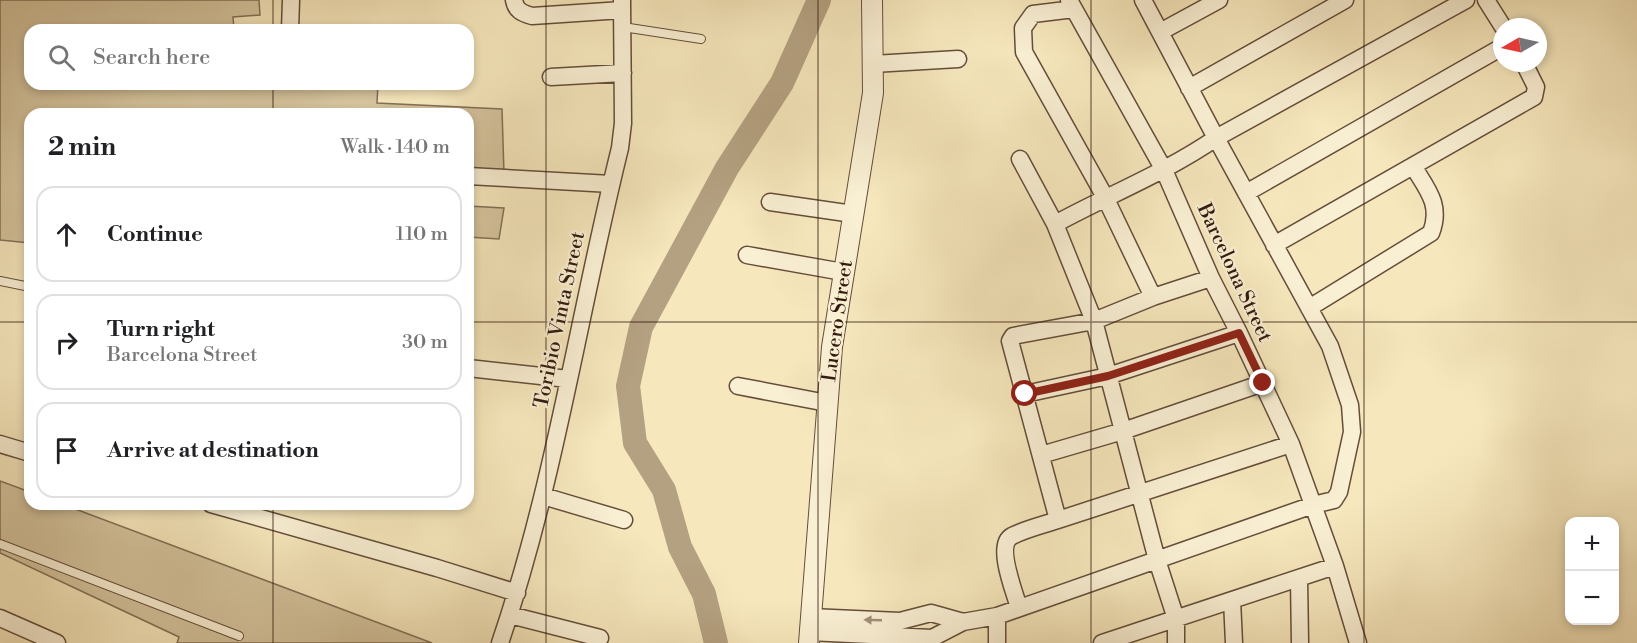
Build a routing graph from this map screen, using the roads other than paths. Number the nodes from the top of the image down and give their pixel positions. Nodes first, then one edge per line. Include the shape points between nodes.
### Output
1 (291, 0) edge
2 (514, 0) edge
3 (872, 0) edge
4 (1143, 0) edge
5 (1219, 0) edge
6 (1345, 0) edge
7 (1466, 0) edge
8 (1486, 0) edge
9 (1071, 4) edge
10 (622, 12) edge
11 (1497, 18) edge
12 (290, 24) edge
13 (1160, 32) junction
14 (701, 39) dead end
15 (1493, 52) edge
16 (958, 59) dead end
17 (873, 64) junction
18 (1528, 72) edge
19 (623, 73) junction
20 (551, 76) dead end
21 (1189, 88) junction
22 (1215, 138) junction
23 (1020, 159) dead end
24 (1413, 166) junction
25 (1164, 170) junction
26 (474, 176) edge
27 (611, 184) junction
28 (1246, 193) junction
29 (1105, 197) junction
30 (770, 202) dead end
31 (853, 214) junction
32 (1055, 224) junction
33 (1274, 245) junction
34 (747, 255) dead end
35 (843, 272) junction
36 (1211, 278) junction
37 (0, 281) edge
38 (24, 286) edge
39 (1153, 297) junction
40 (1309, 308) junction
41 (1094, 321) junction
42 (1239, 333) junction
43 (474, 369) edge
44 (1108, 376) junction
45 (568, 378) junction
46 (1263, 383) junction
47 (738, 386) dead end
48 (1025, 394) junction
49 (827, 403) junction
50 (1123, 432) junction
51 (0, 444) edge
52 (1291, 444) junction
53 (24, 451) edge
54 (1041, 455) junction
55 (1139, 493) junction
56 (543, 496) junction
57 (1313, 505) junction
58 (259, 510) edge
59 (624, 520) dead end
60 (1058, 520) junction
61 (0, 544) edge
62 (1157, 560) junction
63 (1335, 566) junction
64 (1299, 578) junction
65 (517, 593) junction
66 (1232, 600) junction
67 (1019, 608) junction
68 (510, 615) junction
69 (997, 616) junction
70 (0, 618) edge
71 (916, 618) junction
72 (1176, 619) junction
73 (963, 622) junction
74 (809, 631) edge
75 (238, 636) dead end
76 (916, 637) junction
77 (600, 638) dead end
78 (1119, 640) edge
79 (57, 643) edge
80 (500, 643) edge
81 (997, 643) edge
82 (1102, 643) edge
83 (1176, 643) edge
84 (1234, 643) edge
85 (1300, 643) edge
86 (1358, 643) edge

1 - 12 street
2 - 10 street via 520,12 532,16
3 - 17 street, Lucero Street
4 - 13 street
5 - 13 street
6 - 21 street
7 - 22 street
8 - 11 street
9 - 25 street, Barcelona Street
9 - 29 street via 1033,14 1023,28 1024,52
10 - 14 lane
10 - 19 street, Toribio Vinta Street
13 - 21 street
15 - 28 street
16 - 17 street
17 - 31 street, Lucero Street via 873,93
18 - 24 street via 1536,87 1534,97
19 - 20 street
19 - 27 street, Toribio Vinta Street via 623,123
21 - 22 street
22 - 25 street
22 - 28 street
23 - 32 street
24 - 33 street
24 - 40 street via 1432,199 1435,221 1431,233
25 - 29 street
25 - 36 street, Barcelona Street
26 - 27 street
27 - 45 street, Toribio Vinta Street
28 - 33 street
29 - 32 street
29 - 39 street
30 - 31 street
31 - 35 street, Lucero Street
32 - 41 street
33 - 40 street
34 - 35 street
35 - 49 street, Lucero Street
36 - 39 street
36 - 42 street, Barcelona Street
37 - 38 lane
39 - 41 street
40 - 57 street via 1330,346 1350,405 1352,432 1340,492 1334,500
41 - 44 street
41 - 48 street via 1014,336 1011,348
42 - 44 street
42 - 46 street, Barcelona Street
43 - 45 street
44 - 48 street
44 - 50 street
45 - 56 street, Toribio Vinta Street
46 - 50 street
46 - 52 street, Barcelona Street
47 - 49 street
48 - 54 street
49 - 74 street, Lucero Street
50 - 54 street
50 - 55 street
51 - 53 street
52 - 55 street
52 - 57 street, Barcelona Street
54 - 60 street
55 - 60 street
55 - 62 street
56 - 59 street
56 - 65 street, Toribio Vinta Street
57 - 62 street
57 - 63 street, Barcelona Street
58 - 65 street
60 - 67 street via 1010,537 1005,545
61 - 75 lane
62 - 67 street
62 - 72 street
63 - 64 street
63 - 86 street, Barcelona Street
64 - 66 street
64 - 85 street
65 - 68 street, Toribio Vinta Street
66 - 72 street
66 - 84 street
67 - 69 street
68 - 77 street
68 - 80 street, Toribio Vinta Street
69 - 73 street
69 - 81 street
70 - 79 street
71 - 73 street via 931,614
71 -> 74 street
71 - 76 street
72 - 78 street
72 - 83 street
73 - 76 street via 932,638
74 - 76 street
78 - 82 street

